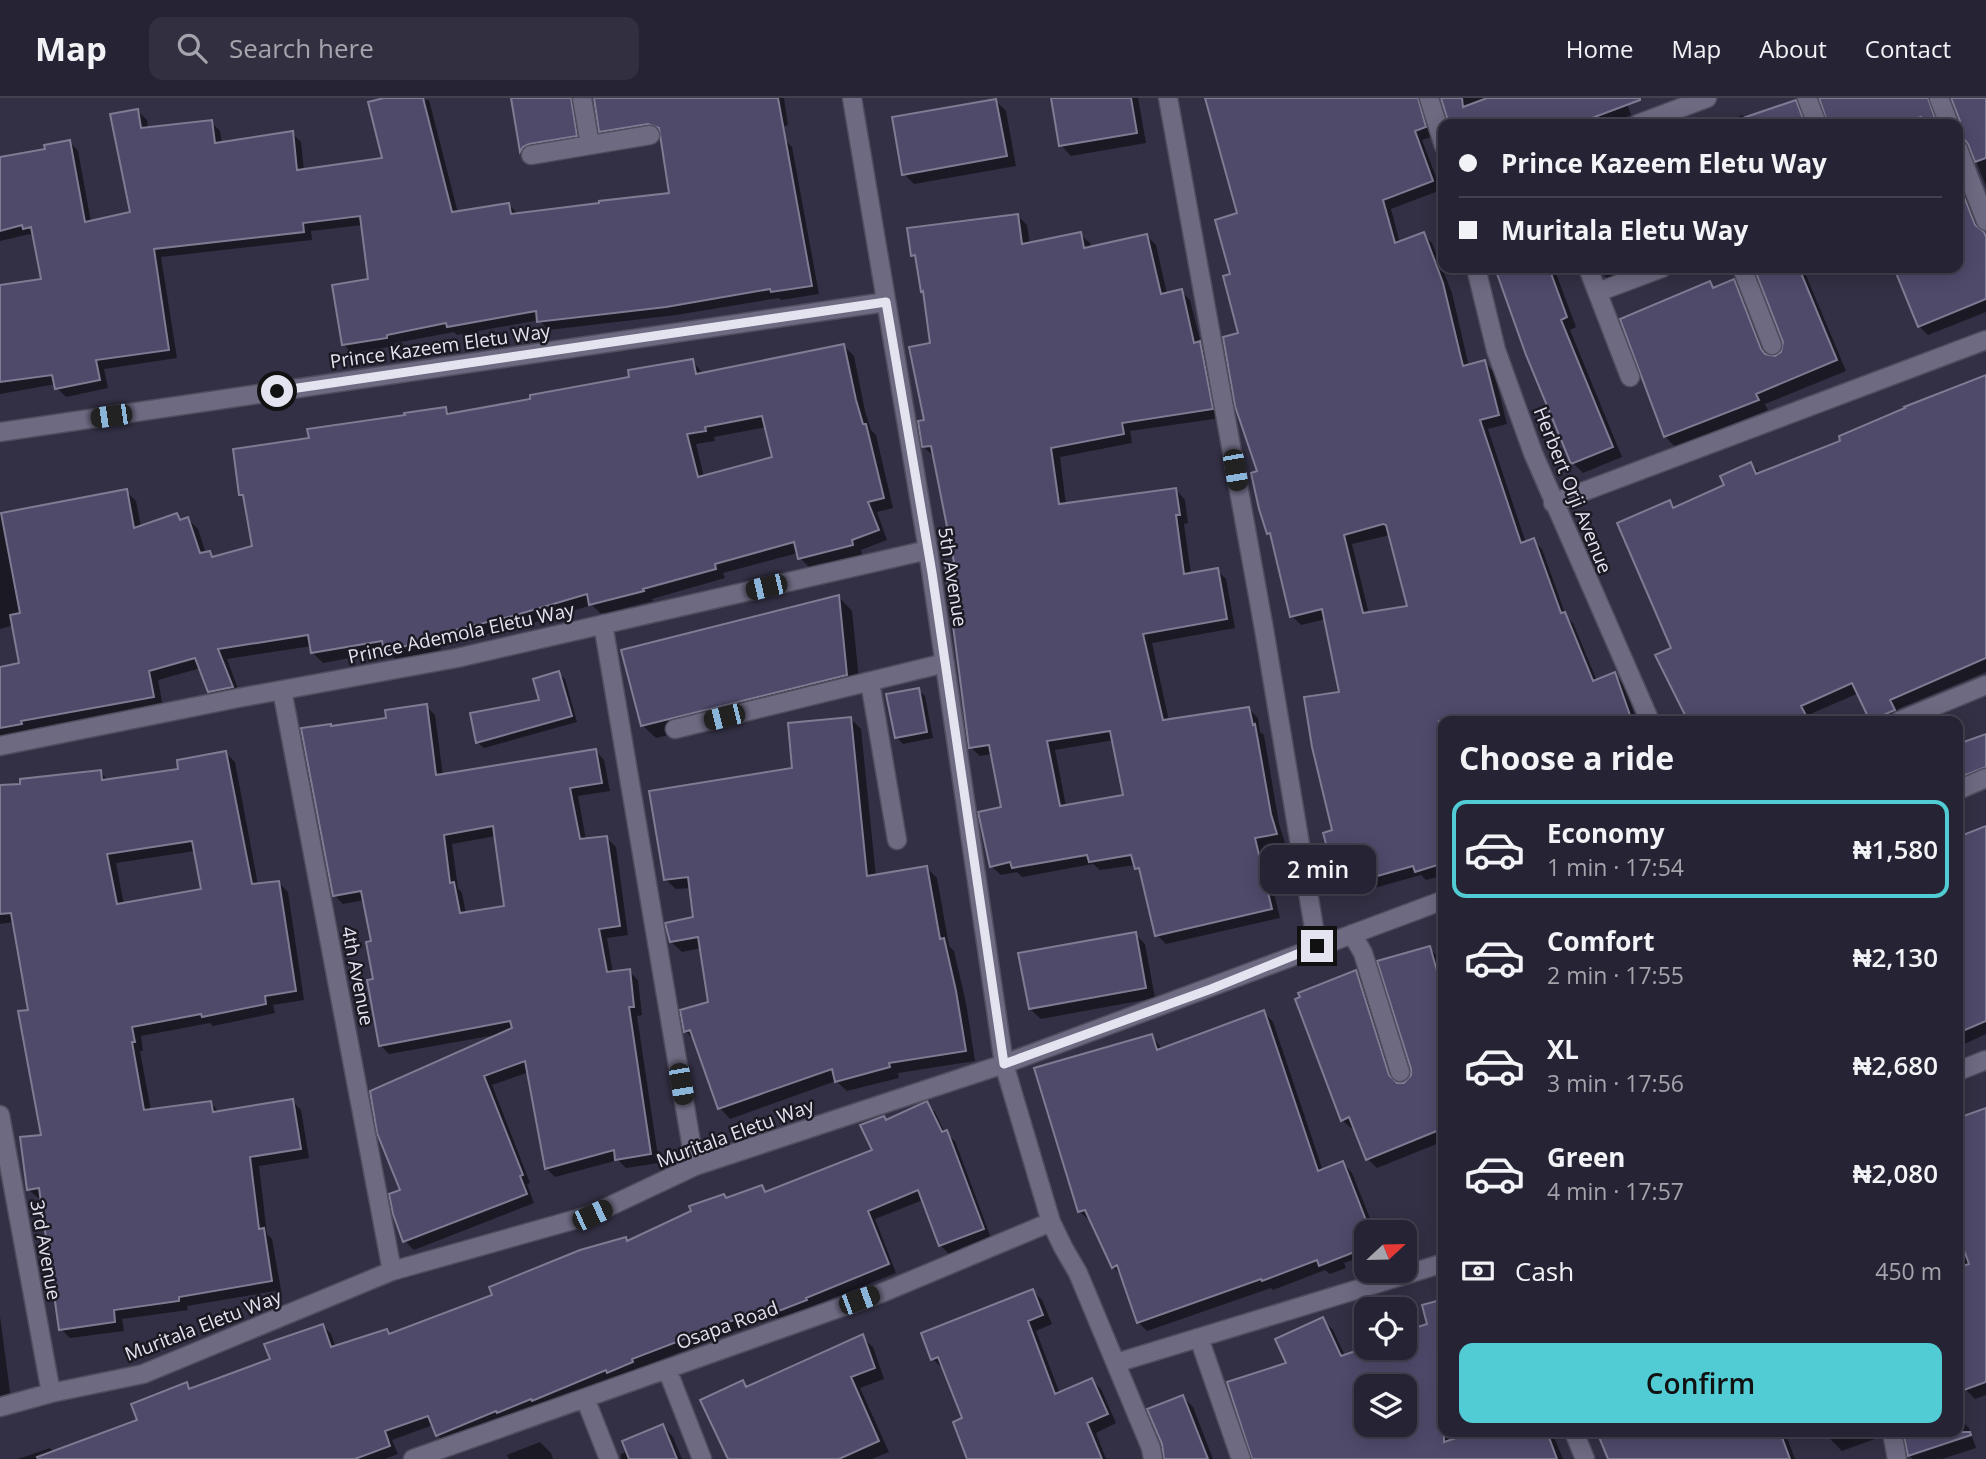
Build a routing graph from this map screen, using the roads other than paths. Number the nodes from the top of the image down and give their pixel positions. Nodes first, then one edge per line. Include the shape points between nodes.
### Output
1 (582, 98) edge
2 (852, 98) edge
3 (1168, 98) edge
4 (1429, 98) edge
5 (1707, 98) edge
6 (1807, 98) edge
7 (1939, 98) edge
8 (1659, 106) edge
9 (1644, 119) edge
10 (1815, 119) edge
11 (1947, 119) edge
12 (1438, 127) edge
13 (650, 135) dead end
14 (590, 145) junction
15 (531, 155) dead end
16 (1963, 162) edge
17 (1986, 221) edge
18 (1477, 273) edge
19 (1590, 273) edge
20 (1649, 273) edge
21 (1744, 273) edge
22 (1598, 292) junction
23 (886, 302) junction
24 (1986, 340) edge
25 (1772, 345) dead end
26 (1630, 377) dead end
27 (0, 432) edge
28 (1553, 503) junction
29 (928, 550) junction
30 (603, 624) junction
31 (945, 663) junction
32 (870, 682) junction
33 (1986, 685) edge
34 (282, 690) junction
35 (1648, 716) edge
36 (1911, 716) edge
37 (675, 729) dead end
38 (0, 746) edge
39 (1986, 778) edge
40 (1963, 788) edge
41 (897, 840) dead end
42 (1438, 902) edge
43 (1352, 934) junction
44 (1317, 946) junction
45 (1986, 1060) edge
46 (1004, 1064) junction
47 (1963, 1069) edge
48 (1400, 1072) dead end
49 (0, 1115) edge
50 (695, 1166) junction
51 (1051, 1222) junction
52 (1438, 1265) edge
53 (392, 1271) junction
54 (1199, 1338) junction
55 (1116, 1363) junction
56 (667, 1369) junction
57 (51, 1393) junction
58 (585, 1398) junction
59 (0, 1408) edge
60 (1576, 1437) edge
61 (1893, 1437) edge
62 (413, 1459) edge
63 (609, 1459) edge
64 (702, 1459) edge
65 (1153, 1459) edge
66 (1241, 1459) edge
67 (1585, 1459) edge
68 (1897, 1459) edge

1 - 14 street
2 - 23 street, 5th Avenue
3 - 44 street
4 - 12 street
5 - 8 street
6 - 10 street
7 - 11 street
8 - 9 street
13 - 14 street
14 - 15 street
16 - 17 street
18 - 28 street, Herbert Orji Avenue via 1496,350
19 - 22 street
20 - 22 street
21 - 25 street
22 - 26 street
23 - 27 street, Prince Kazeem Eletu Way
23 - 29 street, 5th Avenue
24 - 28 street
28 - 35 street, Herbert Orji Avenue
29 - 30 street, Prince Ademola Eletu Way
29 - 31 street, 5th Avenue
30 - 34 street, Prince Ademola Eletu Way via 457,658
30 - 50 street
31 - 32 street
31 - 46 street, 5th Avenue
32 - 37 street
32 - 41 street
33 - 36 street
34 - 38 street, Prince Ademola Eletu Way
34 - 53 street, 4th Avenue
39 - 40 street
42 - 43 street, Muritala Eletu Way
43 - 44 street, Muritala Eletu Way
43 - 48 street via 1363,953
44 - 46 street, Muritala Eletu Way
45 - 47 street
46 - 50 street, Muritala Eletu Way
46 - 51 street, 5th Avenue
49 - 57 street, 3rd Avenue
50 - 53 street, Muritala Eletu Way via 592,1215
51 - 55 street, 5th Avenue via 1079,1273
51 - 56 street, Osapa Road via 884,1292
52 - 54 street
53 - 57 street, Muritala Eletu Way via 143,1374
54 - 55 street
54 - 66 street
55 - 65 street, 5th Avenue
56 - 58 street, Osapa Road
56 - 64 street
57 - 59 street, Muritala Eletu Way
58 - 62 street, Osapa Road
58 - 63 street
60 - 67 street
61 - 68 street

